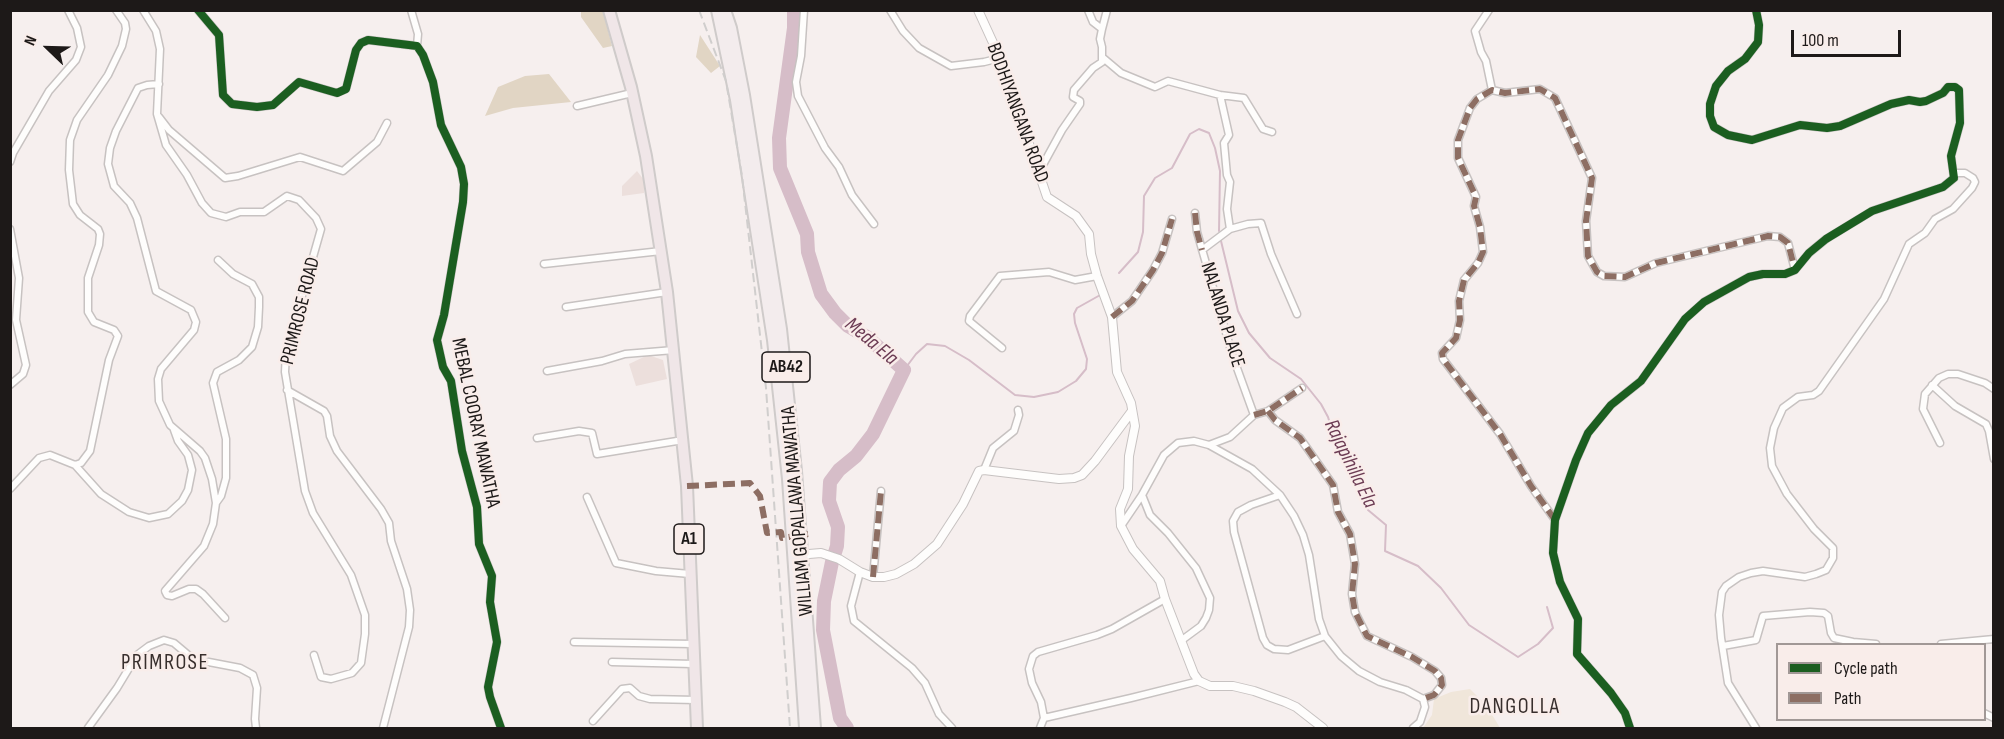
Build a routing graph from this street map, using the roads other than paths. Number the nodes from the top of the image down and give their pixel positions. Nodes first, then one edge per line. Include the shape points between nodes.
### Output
1 (68, 10) edge
2 (116, 10) edge
3 (143, 10) edge
4 (198, 10) edge
5 (411, 10) edge
6 (609, 10) edge
7 (717, 10) edge
8 (725, 10) edge
9 (804, 10) edge
10 (890, 10) edge
11 (978, 10) edge
12 (1088, 10) edge
13 (1107, 10) edge
14 (1489, 10) edge
15 (1756, 10) edge
16 (1102, 29) junction
17 (417, 46) junction
18 (1102, 57) junction
19 (1000, 58) junction
20 (159, 84) junction
21 (1492, 90) junction
22 (632, 93) junction
23 (1220, 95) junction
24 (577, 106) dead end
25 (157, 114) junction
26 (387, 123) dead end
27 (1272, 132) dead end
28 (10, 162) edge
29 (1039, 172) junction
30 (1954, 173) junction
31 (1195, 213) dead end
32 (1172, 219) dead end
33 (874, 224) dead end
34 (10, 229) edge
35 (1230, 230) junction
36 (1202, 250) junction
37 (661, 251) junction
38 (218, 260) dead end
39 (544, 264) dead end
40 (1795, 270) junction
41 (1097, 276) junction
42 (667, 292) junction
43 (566, 307) dead end
44 (1297, 314) dead end
45 (1112, 317) junction
46 (1002, 348) dead end
47 (674, 350) junction
48 (547, 371) dead end
49 (10, 385) edge
50 (1932, 385) junction
51 (1302, 388) dead end
52 (1994, 389) edge
53 (287, 390) junction
54 (1018, 410) dead end
55 (1132, 411) junction
56 (1268, 411) junction
57 (1254, 415) junction
58 (174, 430) junction
59 (537, 438) dead end
60 (684, 440) junction
61 (1940, 443) dead end
62 (1209, 445) junction
63 (1994, 459) edge
64 (75, 465) junction
65 (984, 470) junction
66 (10, 489) edge
67 (881, 491) dead end
68 (1142, 495) junction
69 (1280, 495) junction
70 (588, 497) dead end
71 (216, 503) junction
72 (1556, 520) junction
73 (1121, 526) junction
74 (798, 555) junction
75 (860, 572) junction
76 (690, 574) junction
77 (873, 577) junction
78 (1165, 599) junction
79 (225, 618) dead end
80 (1325, 636) junction
81 (1994, 639) edge
82 (1182, 640) junction
83 (574, 642) dead end
84 (1861, 643) edge
85 (1959, 643) edge
86 (693, 644) junction
87 (1723, 646) junction
88 (314, 655) dead end
89 (612, 662) dead end
90 (693, 664) junction
91 (1199, 681) junction
92 (1423, 699) junction
93 (696, 700) junction
94 (1044, 718) junction
95 (593, 721) dead end
96 (88, 729) edge
97 (256, 729) edge
98 (383, 729) edge
99 (501, 729) edge
100 (697, 729) edge
101 (805, 729) edge
102 (815, 729) edge
103 (952, 729) edge
104 (1040, 729) edge
105 (1323, 729) edge
106 (1413, 729) edge
107 (1630, 729) edge
108 (1756, 729) edge

1 - 28 street via 81,47 76,60 49,91
2 - 64 street via 125,23 122,46 108,75 77,120 70,140 73,204 100,234 88,278 88,312 94,322 114,330 118,336 90,450
3 - 20 street, PRIMROSE ROAD via 156,31 160,49
4 - 17 street via 219,35 223,95 232,104 273,105 299,82 337,93 346,89 361,43 369,40
5 - 17 street, MEBAL COORAY MAWATHA
6 - 22 highway, A1
7 - 74 main road, WILLIAM GOPALLAWA MAWATHA / AB42 via 736,100 773,340
8 - 74 main road, WILLIAM GOPALLAWA MAWATHA / AB42 via 744,95 781,329 796,471
9 - 33 street via 798,96 852,195
10 - 19 street via 919,48 951,66
11 - 19 street, BODHIYANGANA ROAD
12 - 16 street via 1093,22
13 - 16 street
14 - 21 street via 1475,31
15 - 30 street via 1758,42 1716,86 1710,104 1714,127 1728,135 1752,140 1800,125 1840,126 1891,104 1926,101 1948,87 1955,87 1959,90 1960,123 1951,156
16 - 18 street
17 - 99 street, MEBAL COORAY MAWATHA via 433,82 441,125 461,167 464,184 437,340 443,367 451,381 462,451 477,507 479,544 492,576 490,602 497,642 488,687
18 - 23 street via 1121,73 1155,87 1168,81
18 - 29 street via 1102,62 1074,90 1073,97 1080,104
19 - 29 street, BODHIYANGANA ROAD
20 - 25 street, PRIMROSE ROAD
20 - 58 street via 138,88 116,131 108,164 114,186 130,203 137,218 156,291 191,310 196,322 194,330 161,369 158,379 159,401
21 - 40 street via 1505,93 1540,89 1555,98 1592,178 1586,221 1588,256 1597,272 1625,277 1656,263 1768,236 1780,237 1788,243
21 - 72 street via 1470,108 1458,140 1458,158 1476,197 1474,206 1483,252 1464,280 1456,338 1442,353
22 - 24 street
22 - 37 highway, A1
23 - 27 street via 1244,98 1263,129
23 - 35 street via 1229,135 1224,143 1230,182
25 - 26 street via 168,130 225,178 300,158 343,171 377,142
25 - 53 street, PRIMROSE ROAD via 166,145 211,213 226,216 264,212 287,195 299,200 316,218 320,235 286,352
29 - 41 street, BODHIYANGANA ROAD via 1047,196 1076,216 1089,234
30 - 40 street via 1954,178 1943,187 1872,211 1826,239
30 - 87 street via 1973,178 1972,188 1908,244 1884,299 1819,391 1798,397 1783,408 1774,428 1772,466 1787,494 1833,548 1833,558 1826,570 1805,577 1764,571 1739,577 1726,586 1719,615
31 - 36 street
32 - 45 street via 1153,270 1132,301
34 - 49 street via 19,278 16,320 26,365 23,375
35 - 36 street, NALANDA PLACE
35 - 44 street, NALANDA PLACE via 1261,223
36 - 57 street, NALANDA PLACE
37 - 39 street
37 - 42 highway, A1
38 - 71 street via 252,284 260,307 252,347 239,360 217,372 213,382 226,439 226,478
40 - 72 street via 1749,277 1704,302 1684,319 1641,381 1611,405 1588,433
41 - 45 street, BODHIYANGANA ROAD
41 - 46 street via 1075,280 1049,272 1000,276 969,321
42 - 43 street
42 - 47 highway, A1
45 - 55 street, BODHIYANGANA ROAD via 1117,372
47 - 48 street via 625,354
47 - 60 highway, A1
50 - 52 street via 1948,374 1958,374
50 - 61 street via 1925,394 1923,409
50 - 63 street via 1955,406 1986,423
51 - 56 street
53 - 88 street, PRIMROSE ROAD via 305,490 313,513 351,575 364,615 361,663 352,673 331,680 321,677
53 - 98 street via 324,411 337,451 389,523 410,610
54 - 65 street via 1014,431 993,448
55 - 65 street via 1082,475 1059,479
55 - 73 street, BODHIYANGANA ROAD via 1135,426 1128,489 1120,509
56 - 57 street
56 - 92 street via 1300,438 1333,485 1338,512 1350,534 1355,564 1355,612 1367,636 1412,657 1441,678 1442,685 1434,695
57 - 62 street via 1230,437
58 - 64 street via 192,470 182,501 168,514 149,518 129,512 102,494
58 - 71 street via 205,458
59 - 60 street via 579,431 592,433 597,454
60 - 76 highway, A1
62 - 68 street via 1194,441 1178,443 1164,455
62 - 69 street via 1252,469
64 - 66 street via 50,455 39,458
65 - 77 street via 975,477 937,544 896,574
67 - 77 street
68 - 73 street
68 - 82 street via 1150,515 1196,568 1210,598 1201,626
69 - 80 street via 1303,535
69 - 80 street via 1238,512 1233,521 1263,638 1274,649 1288,650
70 - 76 street via 616,563
71 - 79 street via 213,525 204,546 165,591 172,596 196,589
72 - 107 street via 1553,553 1560,582 1578,619 1577,654 1611,693 1625,713
73 - 78 street via 1133,549 1160,580
74 - 75 street via 821,553
74 - 101 main road, WILLIAM GOPALLAWA MAWATHA / AB42
74 - 102 main road, WILLIAM GOPALLAWA MAWATHA / AB42
75 - 77 street
75 - 103 street via 851,606 854,621 912,668
76 - 86 highway, A1
78 - 82 street
78 - 94 street via 1112,629 1033,656 1029,669
80 - 92 street via 1359,670
81 - 85 street
82 - 91 street
83 - 86 street
84 - 87 street via 1834,638 1828,616 1810,612 1763,616 1756,640
86 - 90 highway, A1
87 - 108 street via 1728,683
89 - 90 street
90 - 93 highway, A1
91 - 94 street
91 - 105 street via 1254,691 1285,702
92 - 106 street via 1425,707 1420,722
93 - 95 street via 650,699 630,688 622,690
93 - 100 highway, A1
94 - 104 street
96 - 97 street via 137,655 164,640 193,659 240,668 253,675

